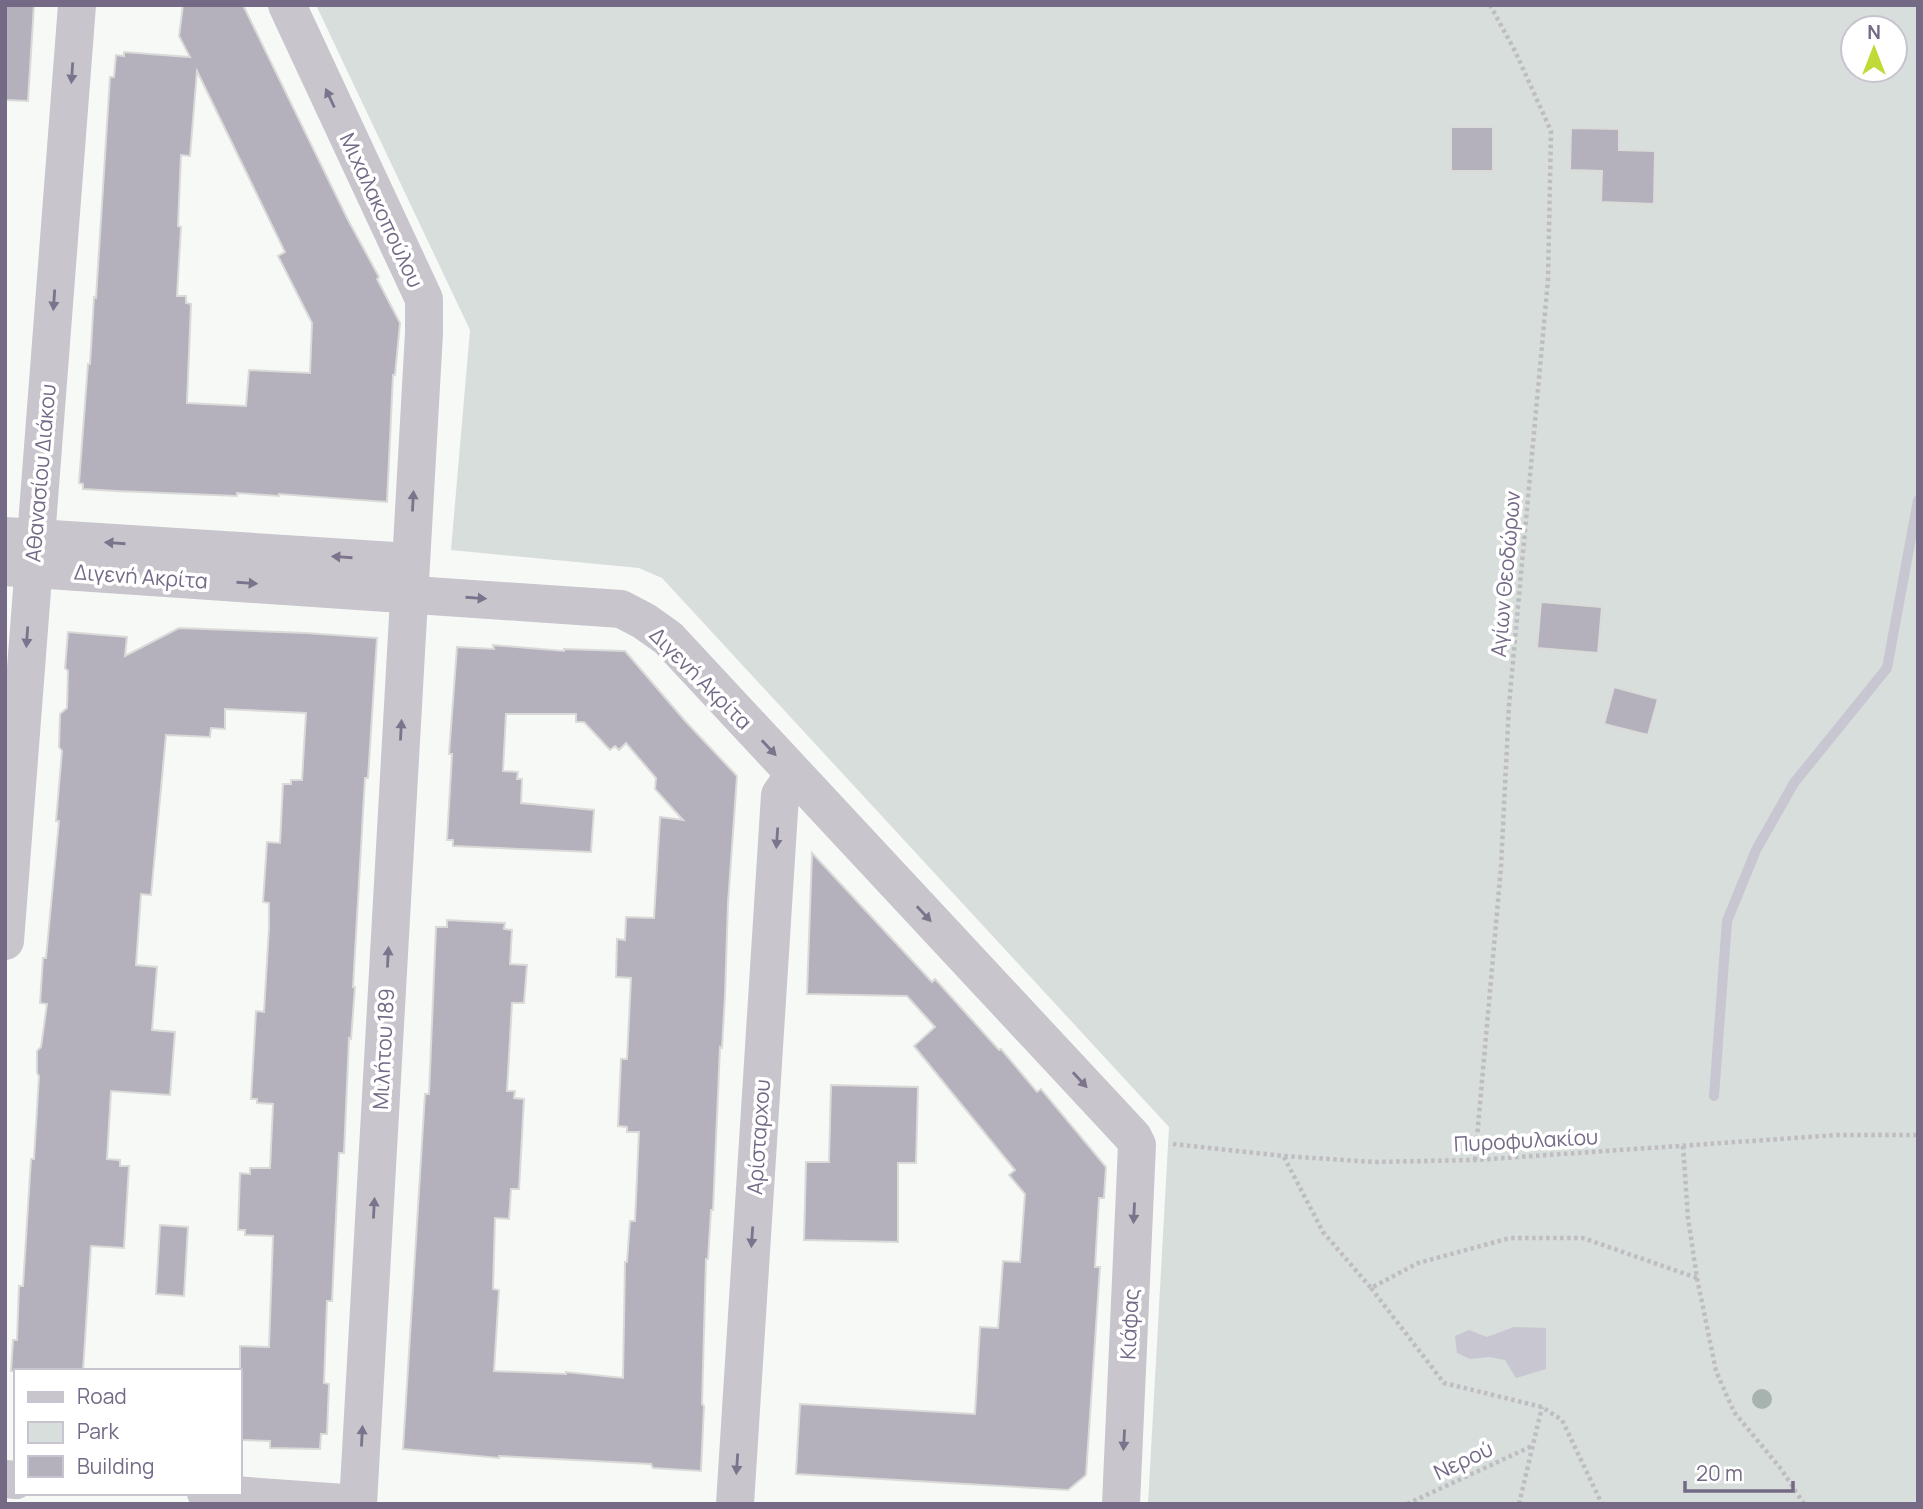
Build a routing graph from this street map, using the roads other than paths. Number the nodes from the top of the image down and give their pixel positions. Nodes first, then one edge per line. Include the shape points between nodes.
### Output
1 (77, 5) edge
2 (287, 5) edge
3 (20, 552) edge
4 (409, 578) junction
5 (794, 775) junction
6 (5, 941) edge
7 (1137, 1145) joint
8 (234, 1495) edge
9 (358, 1504) edge
10 (735, 1504) edge
11 (1121, 1504) edge

1 -> 3 street, Αθανασίου Διάκου
4 -> 2 street, Μιχαλακοπούλου via 424,299
3 - 4 street, Διγενή Ακρίτα
3 -> 6 street, Αθανασίου Διάκου
4 -> 5 street, Διγενή Ακρίτα via 621,609 668,638
9 -> 4 street, Μιλήτου 189
5 -> 7 street, Διγενή Ακρίτα
5 -> 10 street, Αρίσταρχου via 780,795
7 -> 11 street, Κιάφας
8 - 9 street

